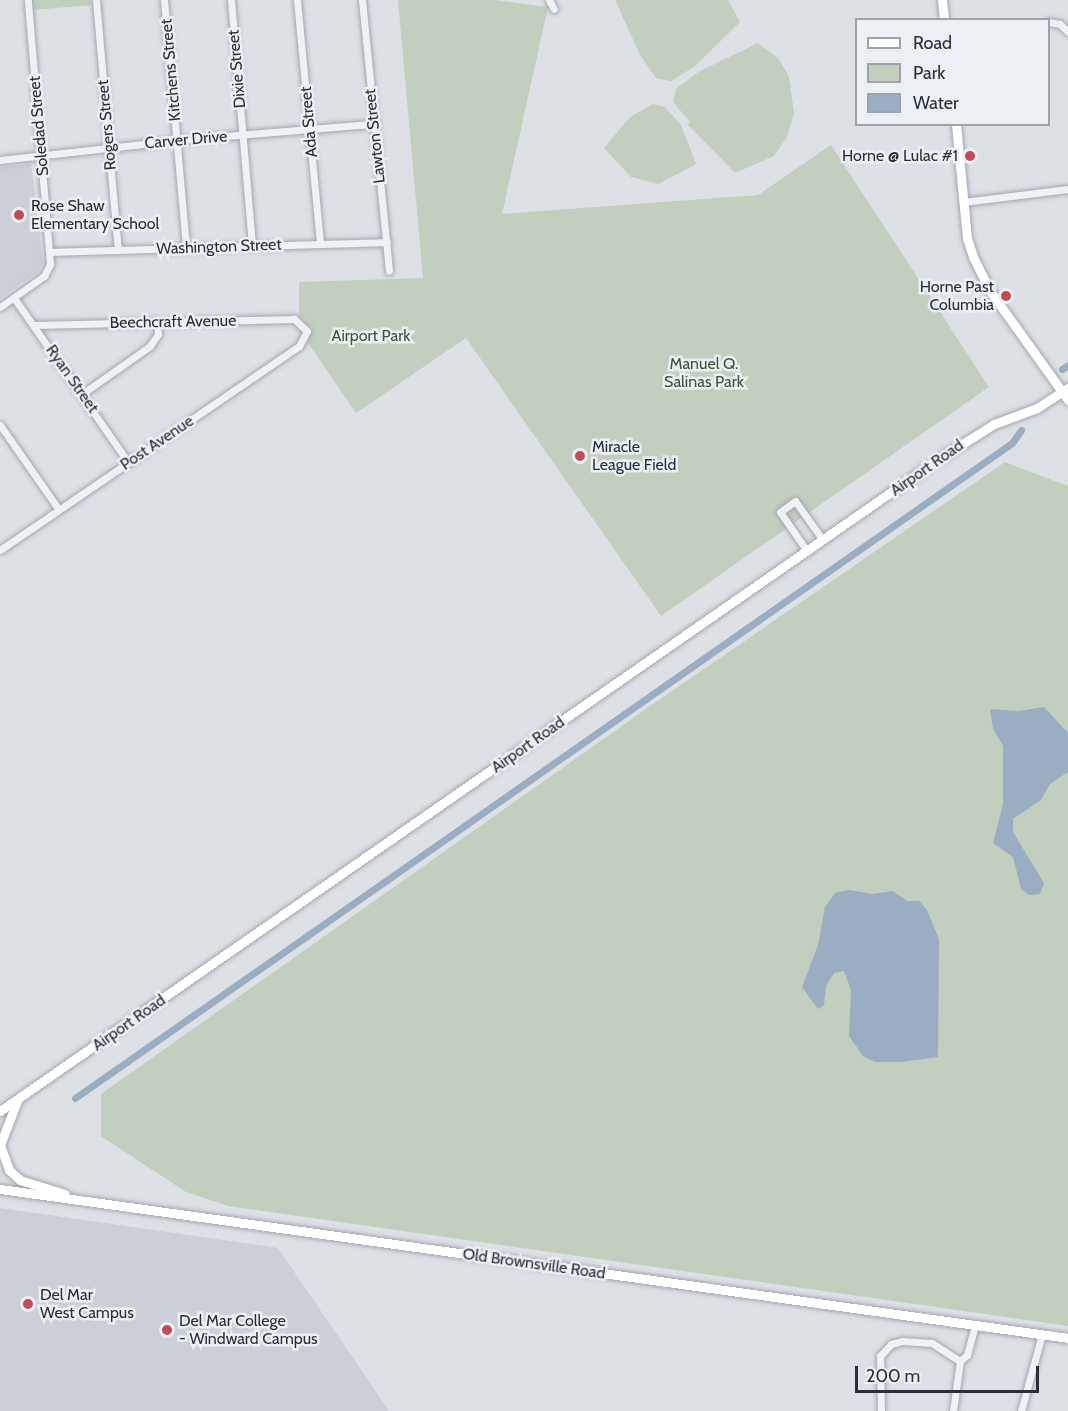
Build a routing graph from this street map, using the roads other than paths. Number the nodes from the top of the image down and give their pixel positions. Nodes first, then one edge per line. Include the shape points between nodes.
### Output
1 (28, 0) edge
2 (96, 0) edge
3 (164, 0) edge
4 (231, 0) edge
5 (297, 0) edge
6 (362, 0) edge
7 (549, 0) edge
8 (942, 0) edge
9 (554, 9) dead end
10 (944, 18) edge
11 (1050, 22) edge
12 (1068, 32) edge
13 (373, 124) junction
14 (956, 126) edge
15 (309, 129) junction
16 (242, 135) junction
17 (177, 140) junction
18 (108, 147) junction
19 (42, 156) junction
20 (0, 160) edge
21 (1068, 189) edge
22 (963, 202) junction
23 (387, 242) junction
24 (320, 244) junction
25 (252, 246) junction
26 (186, 248) junction
27 (118, 250) junction
28 (51, 252) junction
29 (389, 271) dead end
30 (14, 298) junction
31 (0, 307) edge
32 (56, 323) junction
33 (157, 323) junction
34 (34, 325) junction
35 (307, 331) joint
36 (44, 340) junction
37 (1066, 393) edge
38 (82, 394) junction
39 (0, 425) edge
40 (128, 462) junction
41 (59, 510) junction
42 (823, 540) junction
43 (0, 550) edge
44 (807, 551) junction
45 (17, 1101) junction
46 (0, 1110) edge
47 (0, 1189) edge
48 (90, 1202) junction
49 (975, 1325) junction
50 (1042, 1334) junction
51 (1068, 1338) edge
52 (960, 1361) junction
53 (881, 1411) edge
54 (953, 1411) edge
55 (1021, 1411) edge

1 - 19 street, Soledad Street
2 - 18 street, Rogers Street
3 - 17 street, Kitchens Street
4 - 16 street, Dixie Street
5 - 15 street, Ada Street
6 - 13 street, Lawton Street
7 - 9 street
8 - 10 main road
11 - 12 street via 1060,24
13 - 15 street, Carver Drive
13 - 23 street, Lawton Street
14 - 22 main road
15 - 16 street, Carver Drive
15 - 24 street, Ada Street
16 - 17 street, Carver Drive
16 - 25 street, Dixie Street
17 - 18 street, Carver Drive
17 - 26 street, Kitchens Street
18 - 19 street, Carver Drive
18 - 27 street, Rogers Street
19 - 20 street, Carver Drive
19 - 28 street, Soledad Street
21 - 22 street
22 - 37 main road via 967,238 980,273
23 - 24 street, Washington Street
23 - 29 street, Lawton Street
24 - 25 street, Washington Street
25 - 26 street, Washington Street
26 - 27 street, Washington Street
27 - 28 street, Washington Street
28 - 30 street via 44,276
30 - 31 street
30 - 34 street, Ryan Street
32 - 33 street, Beechcraft Avenue
32 - 34 street, Beechcraft Avenue
32 - 36 street
33 - 35 street, Beechcraft Avenue via 294,320
33 - 38 street via 158,334 150,346
34 - 36 street, Ryan Street
35 - 40 street, Post Avenue via 299,346
36 - 38 street, Ryan Street
37 - 42 main road, Airport Road via 972,437
38 - 40 street, Ryan Street
39 - 41 street
40 - 41 street, Post Avenue
41 - 43 street, Post Avenue
42 - 44 main road, Airport Road
42 - 44 street via 795,501 780,512
44 - 45 main road, Airport Road
45 - 46 main road, Airport Road
45 - 48 main road via 0,1145 9,1170 20,1180
47 - 48 main road, Old Brownsville Road
48 - 49 main road, Old Brownsville Road
49 - 50 main road, Old Brownsville Road
49 - 52 street via 968,1355
50 - 51 main road, Old Brownsville Road
50 - 55 street
52 - 53 street via 932,1343 891,1344 880,1356
52 - 54 street

